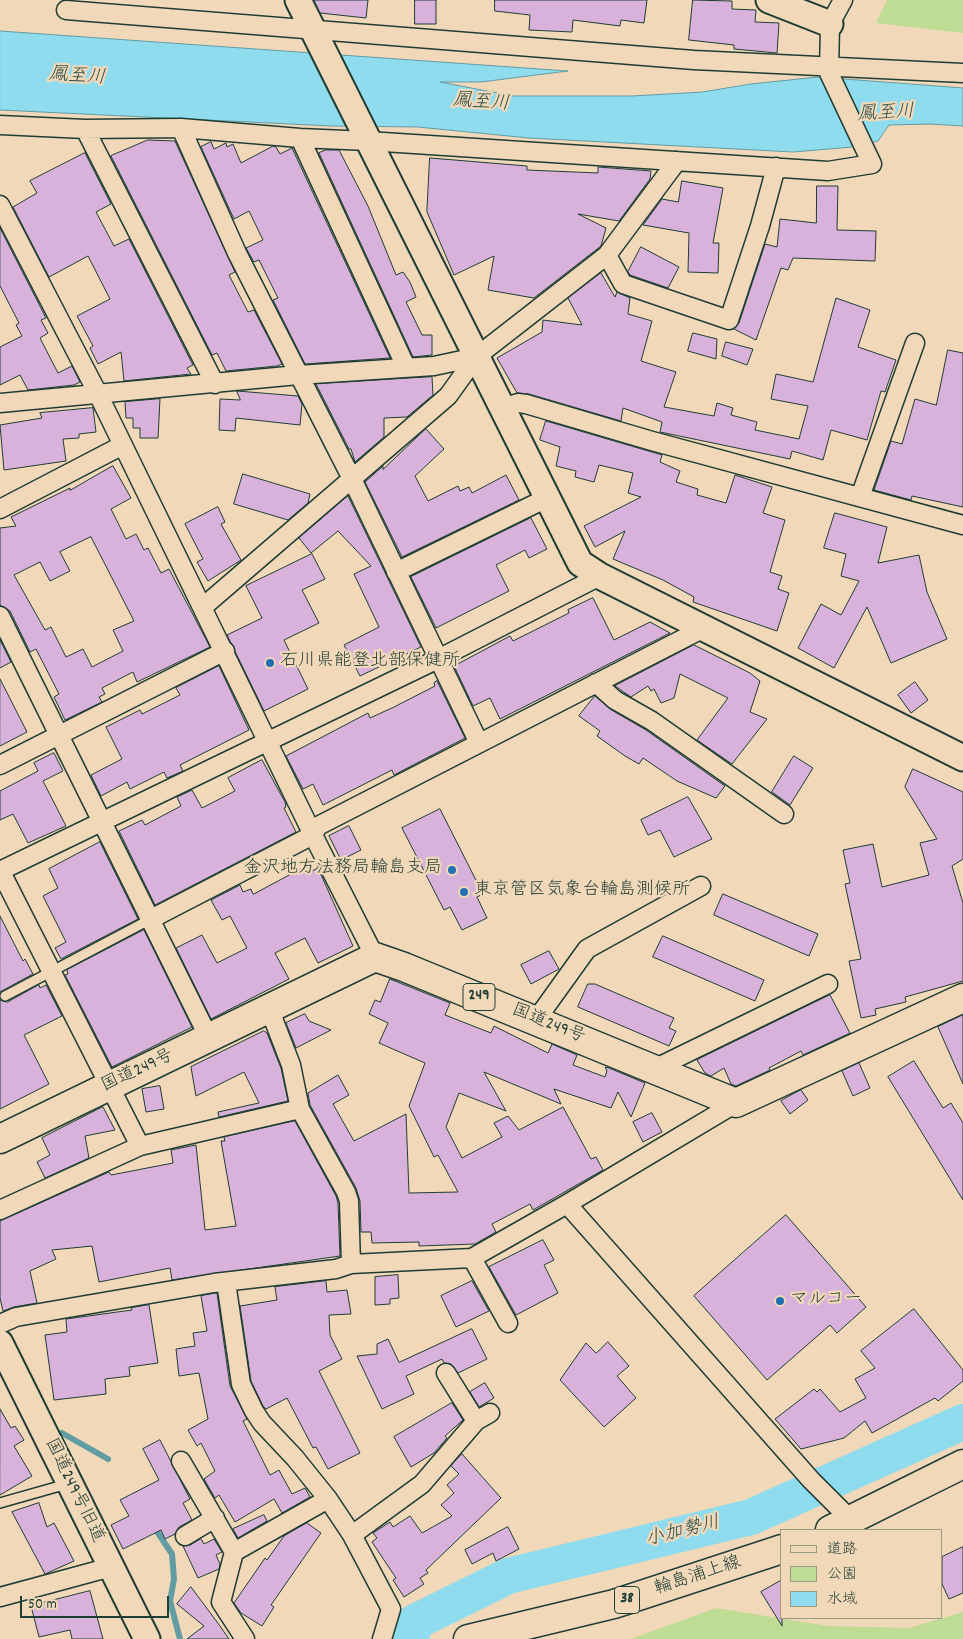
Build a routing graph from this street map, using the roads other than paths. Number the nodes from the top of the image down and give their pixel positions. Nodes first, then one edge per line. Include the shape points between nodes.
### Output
1 (298, 0) edge
2 (769, 0) edge
3 (843, 0) edge
4 (66, 10) dead end
5 (830, 24) junction
6 (313, 30) junction
7 (829, 69) junction
8 (963, 73) edge
9 (0, 125) edge
10 (181, 128) junction
11 (85, 129) junction
12 (300, 138) junction
13 (368, 140) junction
14 (677, 160) junction
15 (776, 167) junction
16 (0, 205) edge
17 (607, 255) junction
18 (915, 343) dead end
19 (476, 357) junction
20 (406, 367) junction
21 (298, 375) junction
22 (215, 384) junction
23 (98, 394) junction
24 (0, 404) edge
25 (502, 408) junction
26 (123, 445) junction
27 (352, 479) junction
28 (860, 497) junction
29 (547, 498) junction
30 (0, 509) edge
31 (963, 525) edge
32 (396, 572) junction
33 (600, 576) junction
34 (203, 607) junction
35 (0, 616) edge
36 (704, 628) junction
37 (225, 652) junction
38 (438, 659) junction
39 (596, 683) junction
40 (59, 736) junction
41 (267, 740) junction
42 (479, 743) junction
43 (963, 758) edge
44 (0, 765) edge
45 (784, 814) dead end
46 (100, 822) junction
47 (313, 835) junction
48 (0, 871) edge
49 (701, 886) dead end
50 (150, 920) junction
51 (374, 957) junction
52 (51, 971) junction
53 (828, 984) dead end
54 (5, 996) dead end
55 (963, 998) edge
56 (269, 1008) junction
57 (536, 1020) junction
58 (209, 1038) junction
59 (654, 1069) junction
60 (109, 1086) junction
61 (736, 1103) junction
62 (300, 1109) junction
63 (0, 1139) edge
64 (140, 1146) junction
65 (567, 1204) junction
66 (0, 1210) edge
67 (472, 1258) junction
68 (351, 1264) junction
69 (226, 1282) junction
70 (508, 1323) dead end
71 (0, 1324) edge
72 (0, 1343) edge
73 (446, 1373) dead end
74 (181, 1461) dead end
75 (963, 1464) edge
76 (70, 1483) junction
77 (328, 1499) junction
78 (0, 1503) edge
79 (214, 1518) junction
80 (838, 1518) edge
81 (352, 1535) junction
82 (185, 1536) dead end
83 (780, 1550) edge
84 (234, 1552) junction
85 (111, 1566) junction
86 (0, 1597) edge
87 (147, 1639) edge
88 (245, 1639) edge
89 (382, 1639) edge
90 (468, 1639) edge

1 - 6 street
2 - 5 street
3 - 5 street
4 - 6 street
5 - 7 street
6 - 7 street
6 - 13 street
7 - 8 street
7 - 15 street via 872,164 828,171
9 - 11 street
10 - 11 street
10 - 12 street
10 - 21 street via 237,253
11 - 22 street
12 - 13 street
12 - 20 street
13 - 14 street
13 - 19 street
14 - 15 street
14 - 17 street
15 - 17 street via 729,320 623,284
16 - 23 street
17 - 19 street
18 - 28 street
19 - 20 street via 434,366
19 - 25 street
19 - 27 street via 448,396
20 - 21 street
21 - 22 street
21 - 27 street
22 - 23 street
23 - 24 street
23 - 26 street
25 - 28 street via 526,404
25 - 29 street
26 - 30 street
26 - 34 street
27 - 32 street
27 - 34 street
28 - 31 street
29 - 32 street
29 - 33 street via 580,563
32 - 38 street
33 - 36 street
33 - 38 street
34 - 37 street
35 - 40 street
36 - 39 street
36 - 43 street
37 - 40 street
37 - 41 street
38 - 41 street
38 - 42 street
39 - 42 street
39 - 45 street via 615,700 660,727
40 - 44 street
40 - 46 street
41 - 46 street
41 - 47 street
42 - 47 street via 318,826
46 - 48 street
46 - 50 street
47 - 50 street
47 - 51 street
48 - 52 street
49 - 57 street via 587,949
50 - 52 lane
50 - 58 street
51 - 56 main road, 国道249号
51 - 57 main road, 国道249号 / 249
52 - 54 lane
52 - 60 street
53 - 59 street
55 - 61 main road
56 - 58 main road, 国道249号
56 - 62 street via 292,1065
57 - 59 main road, 国道249号 / 249
58 - 60 main road, 国道249号
59 - 61 main road, 国道249号 / 249
60 - 63 main road, 国道249号
60 - 64 street
61 - 65 street
62 - 64 street
62 - 68 street via 349,1201
64 - 66 street
65 - 67 street
65 - 80 street via 811,1480
67 - 68 street
67 - 70 street
68 - 69 street via 336,1269
69 - 71 street via 100,1301 16,1317
69 - 77 street via 241,1384 262,1423
72 - 76 street, 国道249号旧道
73 - 81 street via 483,1417 422,1484
74 - 79 street
75 - 80 main road
76 - 78 lane
76 - 85 street, 国道249号旧道
77 - 81 street
77 - 84 street
79 - 82 street
79 - 84 street
81 - 89 street via 391,1609
83 - 90 main road, 輪島浦上線 / 38 via 614,1604
84 - 88 street via 221,1602
85 - 86 street
85 - 87 street, 国道249号旧道

